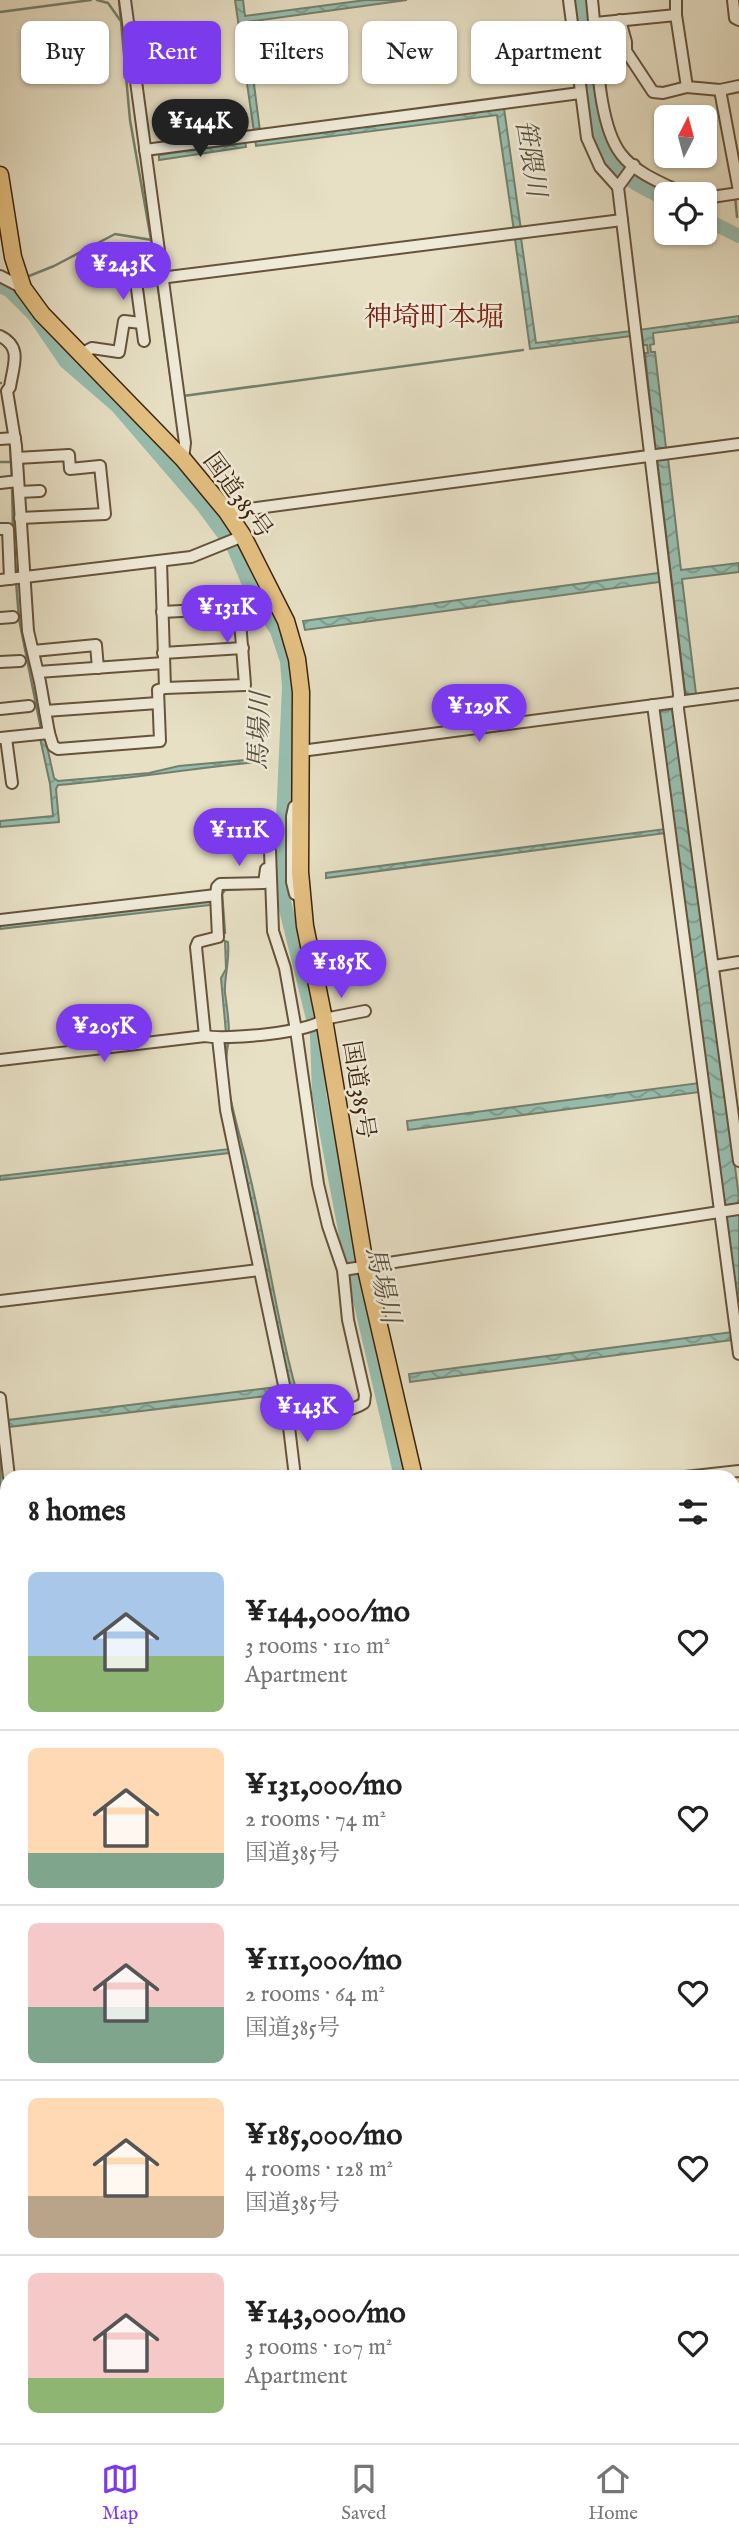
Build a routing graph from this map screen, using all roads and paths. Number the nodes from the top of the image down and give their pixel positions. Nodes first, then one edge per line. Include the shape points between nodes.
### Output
1 (125, 0) edge
2 (569, 0) edge
3 (592, 0) edge
4 (676, 0) edge
5 (733, 0) edge
6 (676, 15) junction
7 (620, 20) junction
8 (739, 20) edge
9 (595, 21) edge
10 (612, 21) edge
11 (600, 84) edge
12 (739, 86) edge
13 (687, 87) junction
14 (720, 90) junction
15 (580, 93) junction
16 (145, 150) junction
17 (634, 165) junction
18 (0, 175) edge
19 (659, 182) edge
20 (620, 184) junction
21 (739, 192) edge
22 (717, 196) edge
23 (622, 220) junction
24 (133, 259) dead end
25 (0, 276) edge
26 (158, 279) junction
27 (136, 281) junction
28 (23, 288) junction
29 (141, 323) junction
30 (0, 336) edge
31 (144, 341) dead end
32 (81, 354) junction
33 (4, 389) edge
34 (9, 439) edge
35 (739, 444) edge
36 (650, 454) junction
37 (17, 458) junction
38 (183, 458) junction
39 (12, 484) edge
40 (40, 491) dead end
41 (227, 512) junction
42 (20, 518) junction
43 (0, 529) edge
44 (240, 537) junction
45 (161, 562) junction
46 (13, 579) edge
47 (162, 612) junction
48 (13, 617) dead end
49 (0, 618) edge
50 (243, 648) junction
51 (33, 651) junction
52 (163, 658) junction
53 (20, 661) dead end
54 (0, 663) edge
55 (97, 668) junction
56 (38, 673) junction
57 (164, 688) junction
58 (739, 694) edge
59 (679, 702) junction
60 (158, 703) junction
61 (653, 705) junction
62 (29, 706) dead end
63 (0, 709) edge
64 (45, 711) junction
65 (49, 733) junction
66 (3, 738) edge
67 (301, 751) junction
68 (12, 783) dead end
69 (300, 802) junction
70 (270, 851) junction
71 (291, 852) junction
72 (215, 895) junction
73 (302, 897) junction
74 (0, 920) edge
75 (739, 962) edge
76 (714, 966) junction
77 (365, 1011) dead end
78 (318, 1023) junction
79 (296, 1030) junction
80 (205, 1036) junction
81 (218, 1038) junction
82 (0, 1060) edge
83 (739, 1161) edge
84 (731, 1211) edge
85 (353, 1268) junction
86 (259, 1270) junction
87 (0, 1301) edge
88 (739, 1354) edge
89 (0, 1398) edge
90 (288, 1416) junction
91 (8, 1470) edge
92 (294, 1470) edge
93 (412, 1470) edge

1 - 16 street
2 - 15 street
3 - 9 street
4 - 6 street
5 - 8 street
6 - 7 street
6 - 13 street
7 - 10 street
7 - 13 street via 626,51 653,92
11 - 17 street via 606,122 621,156
12 - 14 street
13 - 14 street
14 - 21 street
15 - 16 street
15 - 20 street via 587,138 600,167
16 - 26 street
17 - 19 street
17 - 20 street
18 - 28 highway, 国道385号 via 11,247
20 - 23 street
21 - 22 street
23 - 26 street
23 - 36 street
24 - 27 street
25 - 28 street
26 - 27 street
26 - 38 street via 185,443
27 - 29 street
28 - 32 highway, 国道385号
29 - 31 street
29 - 32 street via 124,321 119,352 92,348
30 - 33 street via 15,351 10,387
32 - 38 highway, 国道385号
33 - 34 street
34 - 37 street
35 - 36 street
36 - 41 street
36 - 59 street
37 - 39 street
37 - 42 street via 69,455 70,469 100,466 105,514
38 - 41 highway, 国道385号
39 - 40 street
39 - 42 street
41 - 44 highway, 国道385号
42 - 46 street
43 - 46 street via 8,528
44 - 45 street via 191,557
44 - 67 highway, 国道385号 via 286,621 298,659
45 - 46 street
45 - 47 street
46 - 51 street
47 - 50 street via 239,608
47 - 52 street
48 - 49 street
50 - 52 street
50 - 57 street via 245,685
51 - 55 street via 96,645
51 - 56 street
52 - 55 street
52 - 57 street
53 - 54 street
55 - 56 street
56 - 64 street
57 - 60 street via 158,690
58 - 59 street
59 - 61 street
59 - 76 street
60 - 64 street
60 - 65 street via 160,741 58,749
61 - 67 street
61 - 84 street
62 - 63 street
64 - 65 street
65 - 66 street
66 - 68 street
67 - 69 highway, 国道385号
69 - 71 street via 293,807
69 - 73 highway, 国道385号
70 - 71 street
70 - 72 street via 264,883 220,884
70 - 79 street via 274,931
71 - 73 street via 292,882 295,894
72 - 74 street
72 - 80 street via 218,937 198,942 196,947
73 - 78 highway, 国道385号
75 - 76 street
76 - 83 street
77 - 78 street
78 - 79 street
78 - 85 highway, 国道385号
79 - 81 street
79 - 85 street via 328,1226
80 - 81 street
80 - 82 street
81 - 86 street via 226,1110
84 - 85 street
84 - 88 street
85 - 90 street via 348,1320 364,1403 329,1413
85 - 93 highway, 国道385号
86 - 87 street
86 - 90 street
89 - 91 street
90 - 92 street

